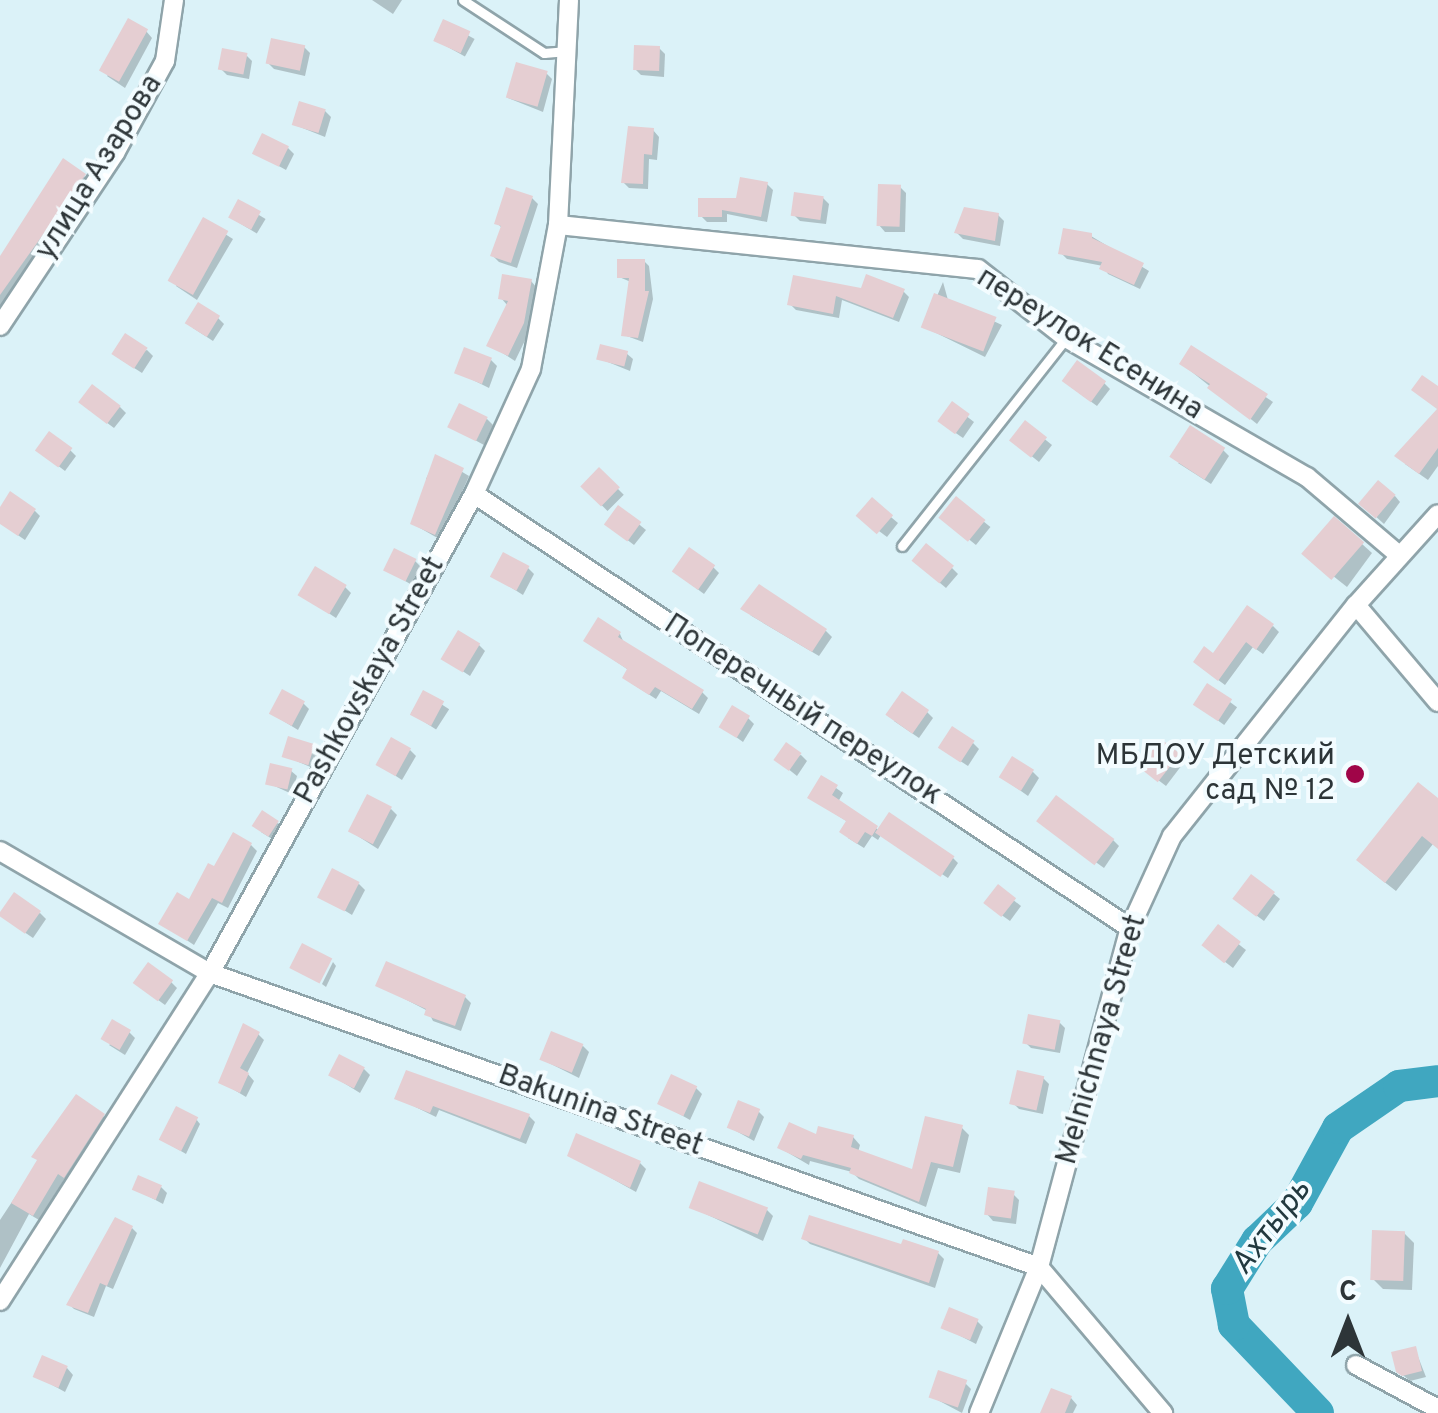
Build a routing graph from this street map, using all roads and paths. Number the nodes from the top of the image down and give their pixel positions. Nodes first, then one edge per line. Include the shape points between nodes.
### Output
1 (174, 0) edge
2 (462, 0) edge
3 (569, 0) edge
4 (569, 50) junction
5 (558, 225) junction
6 (0, 326) edge
7 (1066, 338) junction
8 (474, 494) junction
9 (1438, 514) edge
10 (902, 546) dead end
11 (1399, 556) junction
12 (1356, 605) junction
13 (1438, 702) edge
14 (0, 850) edge
15 (1130, 928) junction
16 (210, 974) junction
17 (1039, 1268) junction
18 (0, 1301) edge
19 (1356, 1364) dead end
20 (1438, 1408) edge
21 (979, 1413) edge
22 (1163, 1413) edge

1 - 6 street, улица Азарова via 165,61 115,153
2 - 4 lane via 544,53
3 - 4 street, Pashkovskaya Street
4 - 5 street, Pashkovskaya Street
5 - 7 street, переулок Есенина via 978,270
5 - 8 street, Pashkovskaya Street via 531,369
7 - 10 lane
7 - 11 street, переулок Есенина via 1307,477
8 - 15 street, Поперечный переулок
8 - 16 street, Pashkovskaya Street
9 - 11 street, Melnichnaya Street
11 - 12 street, Melnichnaya Street
12 - 13 street
12 - 15 street, Melnichnaya Street via 1172,836
14 - 16 street, Bakunina Street
15 - 17 street, Melnichnaya Street
16 - 17 street, Bakunina Street
16 - 18 street, Pashkovskaya Street
17 - 21 street, Melnichnaya Street
17 - 22 street, Bakunina Street
19 - 20 street

